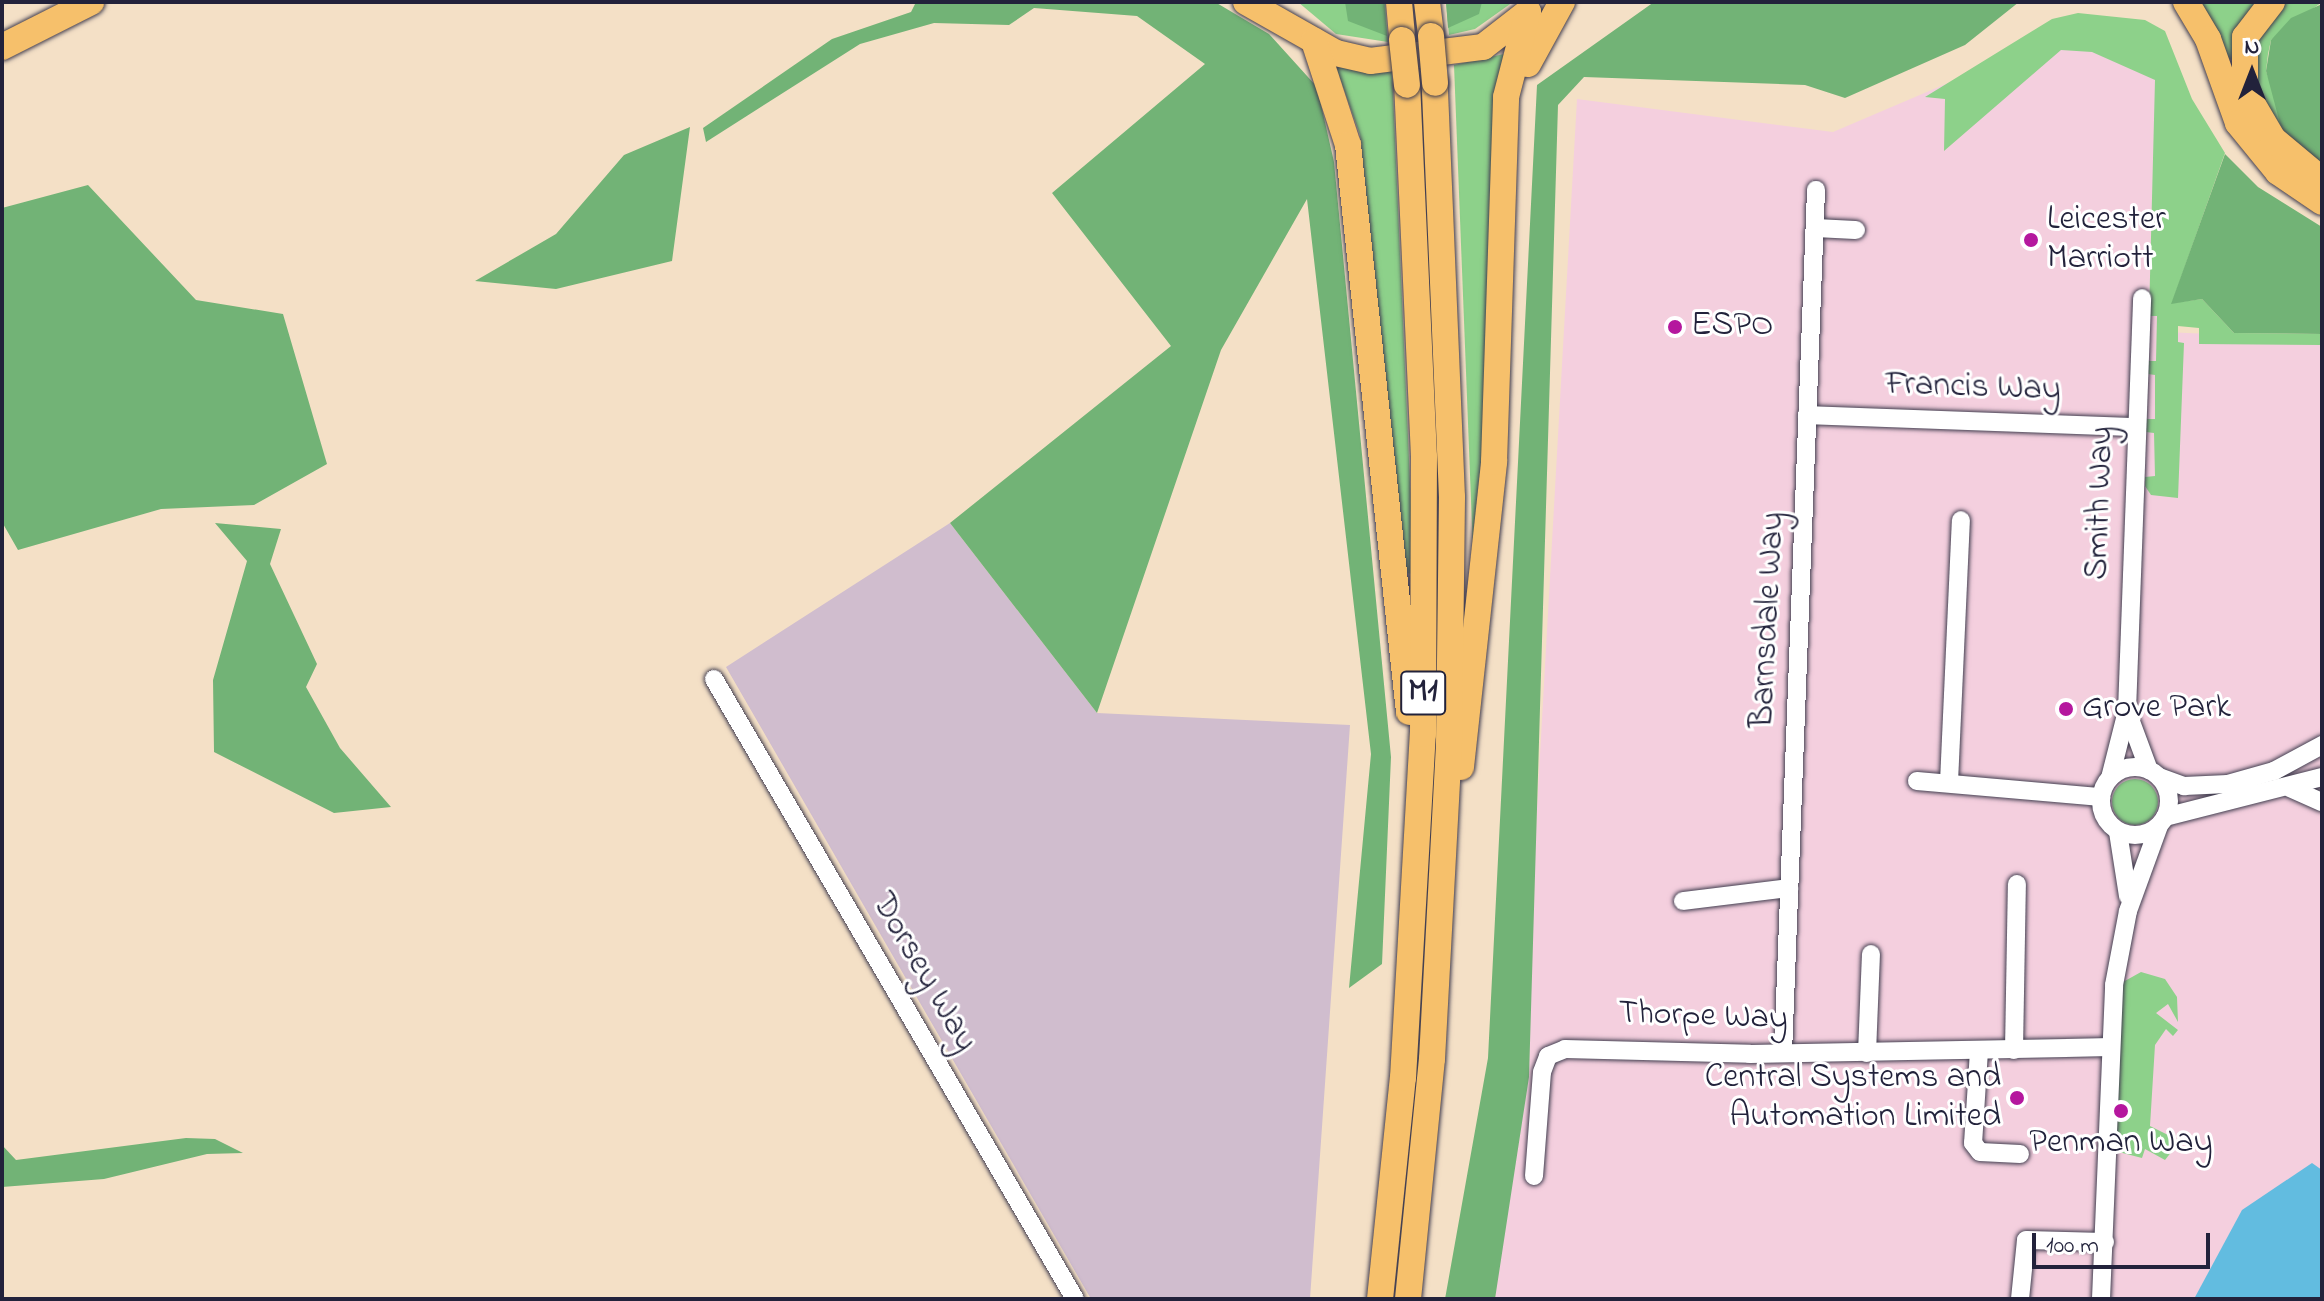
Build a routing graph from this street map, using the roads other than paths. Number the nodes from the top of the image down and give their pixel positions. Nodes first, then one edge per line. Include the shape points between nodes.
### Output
1 (91, 2) edge
2 (1246, 2) edge
3 (1280, 2) edge
4 (1399, 2) edge
5 (1427, 2) edge
6 (1562, 2) edge
7 (2186, 2) edge
8 (2272, 2) edge
9 (1531, 7) edge
10 (1305, 34) junction
11 (2, 47) edge
12 (2322, 180) edge
13 (1816, 190) dead end
14 (1504, 202) junction
15 (2322, 202) edge
16 (1815, 228) junction
17 (1856, 230) dead end
18 (2142, 298) dead end
19 (1807, 415) junction
20 (2136, 427) junction
21 (1961, 520) dead end
22 (714, 679) dead end
23 (2127, 711) junction
24 (2322, 745) edge
25 (2154, 774) junction
26 (2322, 777) edge
27 (2110, 778) junction
28 (1917, 781) dead end
29 (1949, 782) junction
30 (2290, 788) junction
31 (2101, 797) junction
32 (2322, 802) edge
33 (2162, 821) junction
34 (2118, 832) junction
35 (1444, 880) junction
36 (2017, 884) dead end
37 (1789, 888) junction
38 (1413, 896) junction
39 (1683, 901) dead end
40 (2128, 911) junction
41 (1871, 954) dead end
42 (2111, 1047) junction
43 (2014, 1050) junction
44 (1979, 1051) junction
45 (1783, 1053) junction
46 (1867, 1053) junction
47 (2020, 1154) dead end
48 (1534, 1176) dead end
49 (2105, 1242) junction
50 (1075, 1299) edge
51 (1380, 1299) edge
52 (1408, 1299) edge
53 (2020, 1299) edge
54 (2101, 1299) edge

1 - 11 highway
2 - 10 highway
3 - 10 highway
4 - 38 highway, M1, bridge via 1424,471
5 - 35 highway, M1, bridge via 1452,497
6 - 14 highway via 1519,92
7 - 15 highway via 2208,39 2238,123 2278,172
8 - 12 highway via 2245,37 2245,91 2273,139
9 - 10 highway via 1497,40 1451,54 1370,61
9 - 14 highway via 1506,97
10 - 38 highway via 1348,145 1412,730
13 - 16 street, Barnsdale Way
14 - 35 highway via 1489,545
16 - 17 street
16 - 19 street, Barnsdale Way
18 - 20 street, Smith Way
19 - 20 street, Francis Way
19 - 37 street, Barnsdale Way
20 - 23 street, Smith Way
21 - 29 street
22 - 50 street, Dorsey Way
23 - 25 street, Smith Way
23 - 27 street, Smith Way
24 - 25 street via 2274,771 2228,784 2184,786
25 - 27 street via 2131,767
25 - 33 street via 2168,796
26 - 30 street
27 - 31 street
28 - 29 street
29 - 31 street
30 - 32 street
30 - 33 street
31 - 34 street via 2103,814
33 - 34 street via 2139,835
33 - 40 street
34 - 40 street
35 - 52 highway, M1
36 - 43 street
37 - 39 street
37 - 45 street, Barnsdale Way
38 - 51 highway, M1
40 - 42 street
41 - 46 street
42 - 43 street, Thorpe Way
42 - 49 street
43 - 44 street, Thorpe Way
44 - 46 street, Thorpe Way
44 - 47 street via 1973,1143 1980,1152
45 - 46 street, Thorpe Way
45 - 48 street, Thorpe Way via 1581,1045 1548,1056
49 - 53 street via 2026,1240
49 - 54 street

